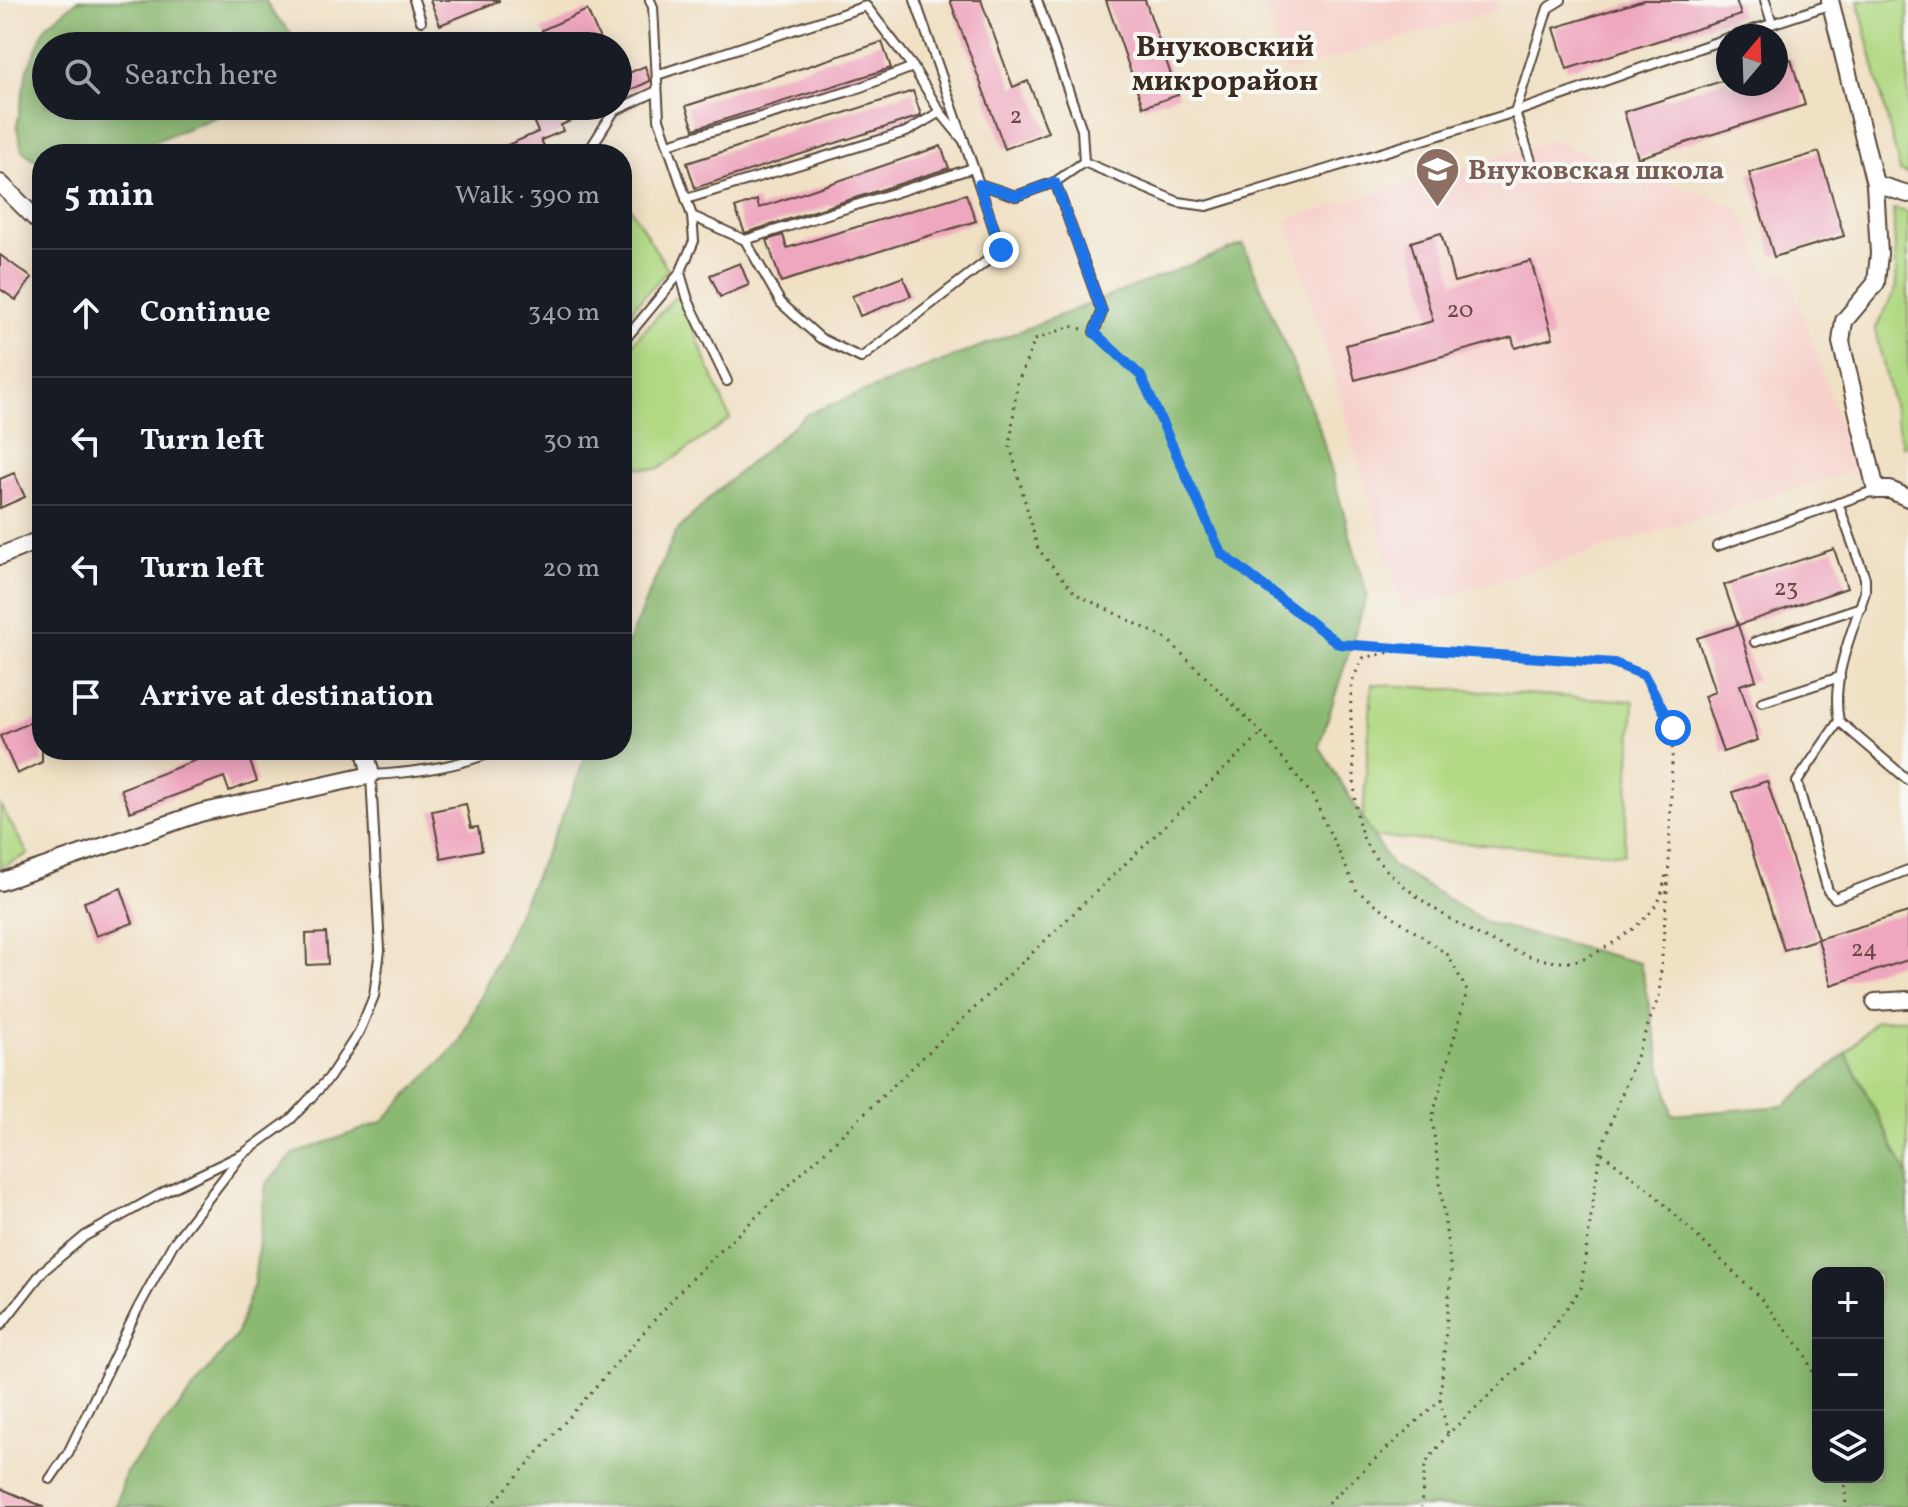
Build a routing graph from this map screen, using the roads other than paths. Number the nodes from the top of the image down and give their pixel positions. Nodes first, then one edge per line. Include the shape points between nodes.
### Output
1 (414, 0) edge
2 (650, 0) edge
3 (915, 0) edge
4 (1037, 0) edge
5 (1561, 0) edge
6 (1765, 0) edge
7 (1831, 2) edge
8 (866, 3) edge
9 (421, 21) dead end
10 (1772, 23) junction
11 (1769, 24) edge
12 (1716, 42) edge
13 (913, 67) junction
14 (657, 75) junction
15 (657, 91) junction
16 (632, 103) edge
17 (940, 112) junction
18 (1515, 112) junction
19 (608, 120) edge
20 (964, 141) junction
21 (593, 144) edge
22 (668, 144) junction
23 (1531, 161) dead end
24 (1084, 162) junction
25 (973, 168) junction
26 (1055, 182) junction
27 (0, 183) edge
28 (979, 184) junction
29 (1875, 184) junction
30 (1908, 194) edge
31 (686, 199) junction
32 (32, 211) edge
33 (692, 216) junction
34 (745, 240) junction
35 (680, 273) junction
36 (632, 331) edge
37 (1094, 332) road end
38 (727, 381) dead end
39 (1876, 490) junction
40 (1908, 498) edge
41 (1838, 503) junction
42 (32, 543) edge
43 (1717, 546) dead end
44 (0, 556) edge
45 (1861, 607) junction
46 (1755, 642) dead end
47 (1840, 677) junction
48 (1762, 702) dead end
49 (1839, 721) junction
50 (367, 760) edge
51 (471, 760) edge
52 (371, 775) junction
53 (1908, 780) edge
54 (1908, 870) edge
55 (0, 882) edge
56 (1908, 1000) edge
57 (1875, 1002) dead end
58 (243, 1154) junction
59 (0, 1326) edge
60 (50, 1479) dead end

1 - 9 lane
2 - 14 lane
3 - 20 lane
4 - 24 lane via 1082,130
5 - 18 lane via 1548,8
6 - 10 lane
7 - 10 lane
7 - 29 street
8 - 13 lane
8 - 14 lane
10 - 11 lane
12 - 18 lane
13 - 17 lane
13 - 22 lane
14 - 15 lane
15 - 16 lane
15 - 22 lane
17 - 20 lane
17 - 31 lane via 906,132
18 - 23 lane
18 - 24 lane via 1207,206 1178,202
19 - 21 lane
20 - 25 lane
22 - 31 lane
24 - 26 lane
25 - 28 lane
25 - 34 lane
26 - 28 lane via 1016,196
26 - 37 lane via 1102,312
27 - 32 street
28 - 34 lane via 1001,250 861,358 820,338 781,303
29 - 30 street
29 - 39 street via 1876,283 1844,321 1841,342
31 - 33 lane
33 - 34 lane
33 - 35 lane via 694,241
35 - 36 lane
35 - 38 lane
39 - 40 street
39 - 41 lane
41 - 43 lane
41 - 45 lane via 1865,578
42 - 44 street
45 - 46 lane
45 - 47 lane
47 - 48 lane
47 - 49 lane
49 - 53 lane
49 - 54 lane via 1797,782 1828,891 1835,898
50 - 52 street
51 - 52 lane
52 - 55 street via 200,813
52 - 58 lane via 380,950 374,996 359,1032 329,1078 291,1119
56 - 57 street
58 - 59 lane via 85,1236 43,1271
58 - 60 lane via 173,1244

